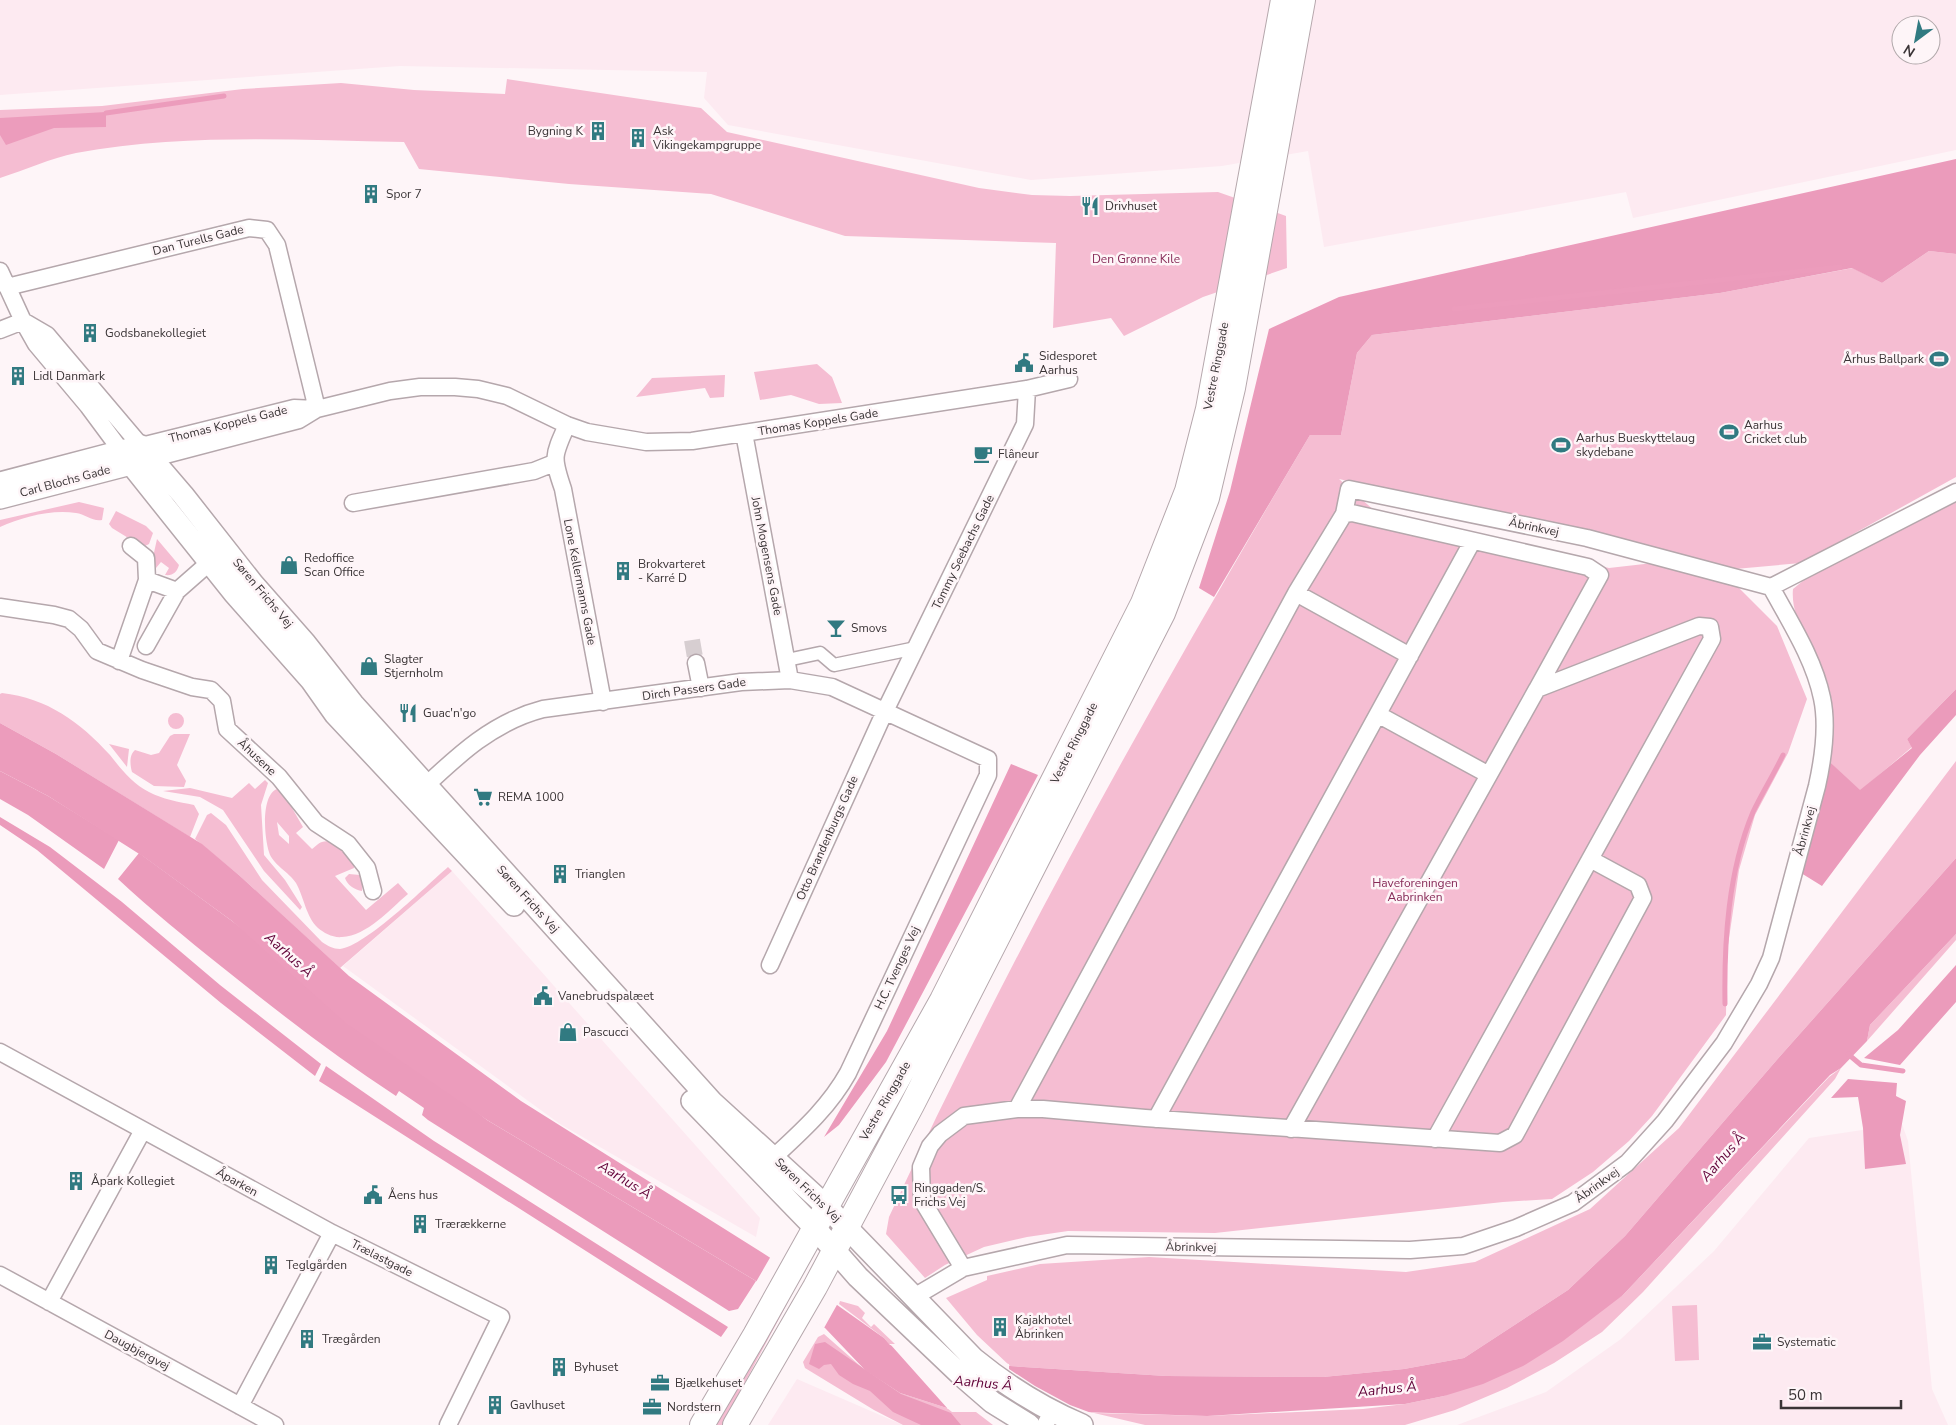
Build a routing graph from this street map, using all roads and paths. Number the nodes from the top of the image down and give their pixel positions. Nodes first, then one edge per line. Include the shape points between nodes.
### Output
1 (1283, 0) edge
2 (1303, 0) edge
3 (0, 271) edge
4 (7, 287) junction
5 (23, 321) junction
6 (0, 330) edge
7 (1069, 379) dead end
8 (1223, 388) junction
9 (1027, 389) junction
10 (317, 409) junction
11 (567, 425) junction
12 (744, 433) junction
13 (136, 455) junction
14 (554, 463) junction
15 (0, 482) edge
16 (1956, 492) edge
17 (0, 498) edge
18 (353, 503) dead end
19 (1344, 514) junction
20 (1472, 542) junction
21 (130, 546) dead end
22 (226, 549) junction
23 (209, 562) junction
24 (147, 580) junction
25 (1771, 587) junction
26 (177, 591) junction
27 (1296, 593) junction
28 (0, 608) edge
29 (146, 646) dead end
30 (916, 648) junction
31 (1410, 656) junction
32 (787, 660) junction
33 (119, 661) junction
34 (696, 663) tunnel mouth
35 (790, 680) junction
36 (701, 688) junction
37 (1537, 690) junction
38 (603, 702) junction
39 (885, 711) junction
40 (1379, 715) junction
41 (988, 759) joint
42 (1489, 775) junction
43 (419, 791) junction
44 (1590, 859) junction
45 (374, 891) dead end
46 (770, 965) dead end
47 (0, 1052) edge
48 (1017, 1109) junction
49 (1156, 1119) junction
50 (1291, 1129) junction
51 (143, 1130) junction
52 (1435, 1139) junction
53 (774, 1157) junction
54 (826, 1206) junction
55 (814, 1227) junction
56 (847, 1228) junction
57 (332, 1233) junction
58 (834, 1251) junction
59 (963, 1268) junction
60 (0, 1275) edge
61 (914, 1297) junction
62 (49, 1302) junction
63 (240, 1406) junction
64 (1049, 1418) edge
65 (275, 1425) edge
66 (448, 1425) edge
67 (702, 1425) edge
68 (735, 1425) edge
69 (1029, 1425) edge
70 (1082, 1425) edge

1 - 8 main road, Vestre Ringgade
2 - 8 main road, Vestre Ringgade
3 - 4 street, Søren Frichs Vej
4 - 5 street, Søren Frichs Vej
4 - 10 street, Dan Turells Gade via 250,228 267,230 277,245
5 - 6 street
5 - 13 street, Søren Frichs Vej via 36,344 88,406
7 - 9 street, Thomas Koppels Gade
8 - 54 main road, Vestre Ringgade via 1144,603 942,1000
8 - 56 main road, Vestre Ringgade via 1207,498 1163,613
9 - 12 street, Thomas Koppels Gade
9 - 30 street, Tommy Seebachs Gade via 1025,424
10 - 11 street, Thomas Koppels Gade via 390,391 455,387 507,396
10 - 13 street, Thomas Koppels Gade via 299,420
11 - 12 street, Thomas Koppels Gade via 587,432 646,442 692,441
11 - 14 street via 555,452
12 - 32 street, John Mogensens Gade
13 - 15 street, Carl Blochs Gade
13 - 17 street, Carl Blochs Gade
13 - 22 street, Søren Frichs Vej
13 - 23 street, Søren Frichs Vej
14 - 18 street via 534,471
14 - 38 street, Lone Kellermanns Gade via 563,489
16 - 25 street
19 - 20 street via 1352,513
19 - 25 street, Åbrinkvej via 1349,488 1587,538
19 - 27 street
20 - 31 street
20 - 37 street via 1588,567 1600,575
21 - 24 street via 146,558
22 - 23 street
22 - 43 street, Søren Frichs Vej via 306,643
23 - 26 street
23 - 43 street, Søren Frichs Vej via 311,680 336,714
24 - 26 street
24 - 33 street
25 - 59 street, Åbrinkvej via 1811,664 1822,699 1823,760 1817,786 1771,958 1759,984 1724,1043 1627,1163 1574,1203 1463,1246 1410,1250 1067,1245
26 - 29 street
27 - 31 street
27 - 48 street
28 - 33 street, Åhusene via 69,620 81,629 97,651
30 - 32 street via 834,665 820,653
30 - 39 street, Tommy Seebachs Gade
31 - 40 street
32 - 35 street, John Mogensens Gade
33 - 45 street, Åhusene via 192,688 211,690 222,701 227,728 279,777 316,822 348,844 367,868
34 - 36 street
35 - 36 street, Dirch Passers Gade
35 - 39 street, Dirch Passers Gade via 832,687
36 - 38 street, Dirch Passers Gade
37 - 42 street
37 - 44 street via 1700,626 1710,628 1712,633 1712,639
38 - 43 street, Dirch Passers Gade via 522,714 474,742
39 - 41 street, Dirch Passers Gade
39 - 46 street, Otto Brandenburgs Gade
40 - 42 street
40 - 49 street
41 - 53 street, H.C. Tvenges Vej via 988,775 848,1073 829,1103
42 - 50 street
43 - 53 street, Søren Frichs Vej via 712,1102
43 - 55 street, Søren Frichs Vej via 697,1106
44 - 52 street
44 - 52 street via 1638,885 1643,898 1515,1135 1500,1143
47 - 51 street, Åparken
48 - 49 street
48 - 59 street via 964,1116 940,1134 921,1166 922,1200
49 - 50 street
50 - 52 street
51 - 57 street, Åparken
51 - 62 street
53 - 54 street, Søren Frichs Vej
54 - 55 main road, Vestre Ringgade
54 - 56 street, Søren Frichs Vej
55 - 58 street, Søren Frichs Vej
55 - 67 main road, Vestre Ringgade
56 - 58 main road, Vestre Ringgade
56 - 61 street, Søren Frichs Vej
57 - 63 street
57 - 66 street, Trælastgade via 501,1317
58 - 68 main road, Vestre Ringgade
58 - 69 street, Søren Frichs Vej via 937,1352 1005,1411
59 - 61 street, Åbrinkvej
60 - 62 street, Daugbjergvej
61 - 64 street, Søren Frichs Vej via 974,1358
62 - 63 street, Daugbjergvej
63 - 65 street, Daugbjergvej
64 - 70 street, Søren Frichs Vej

